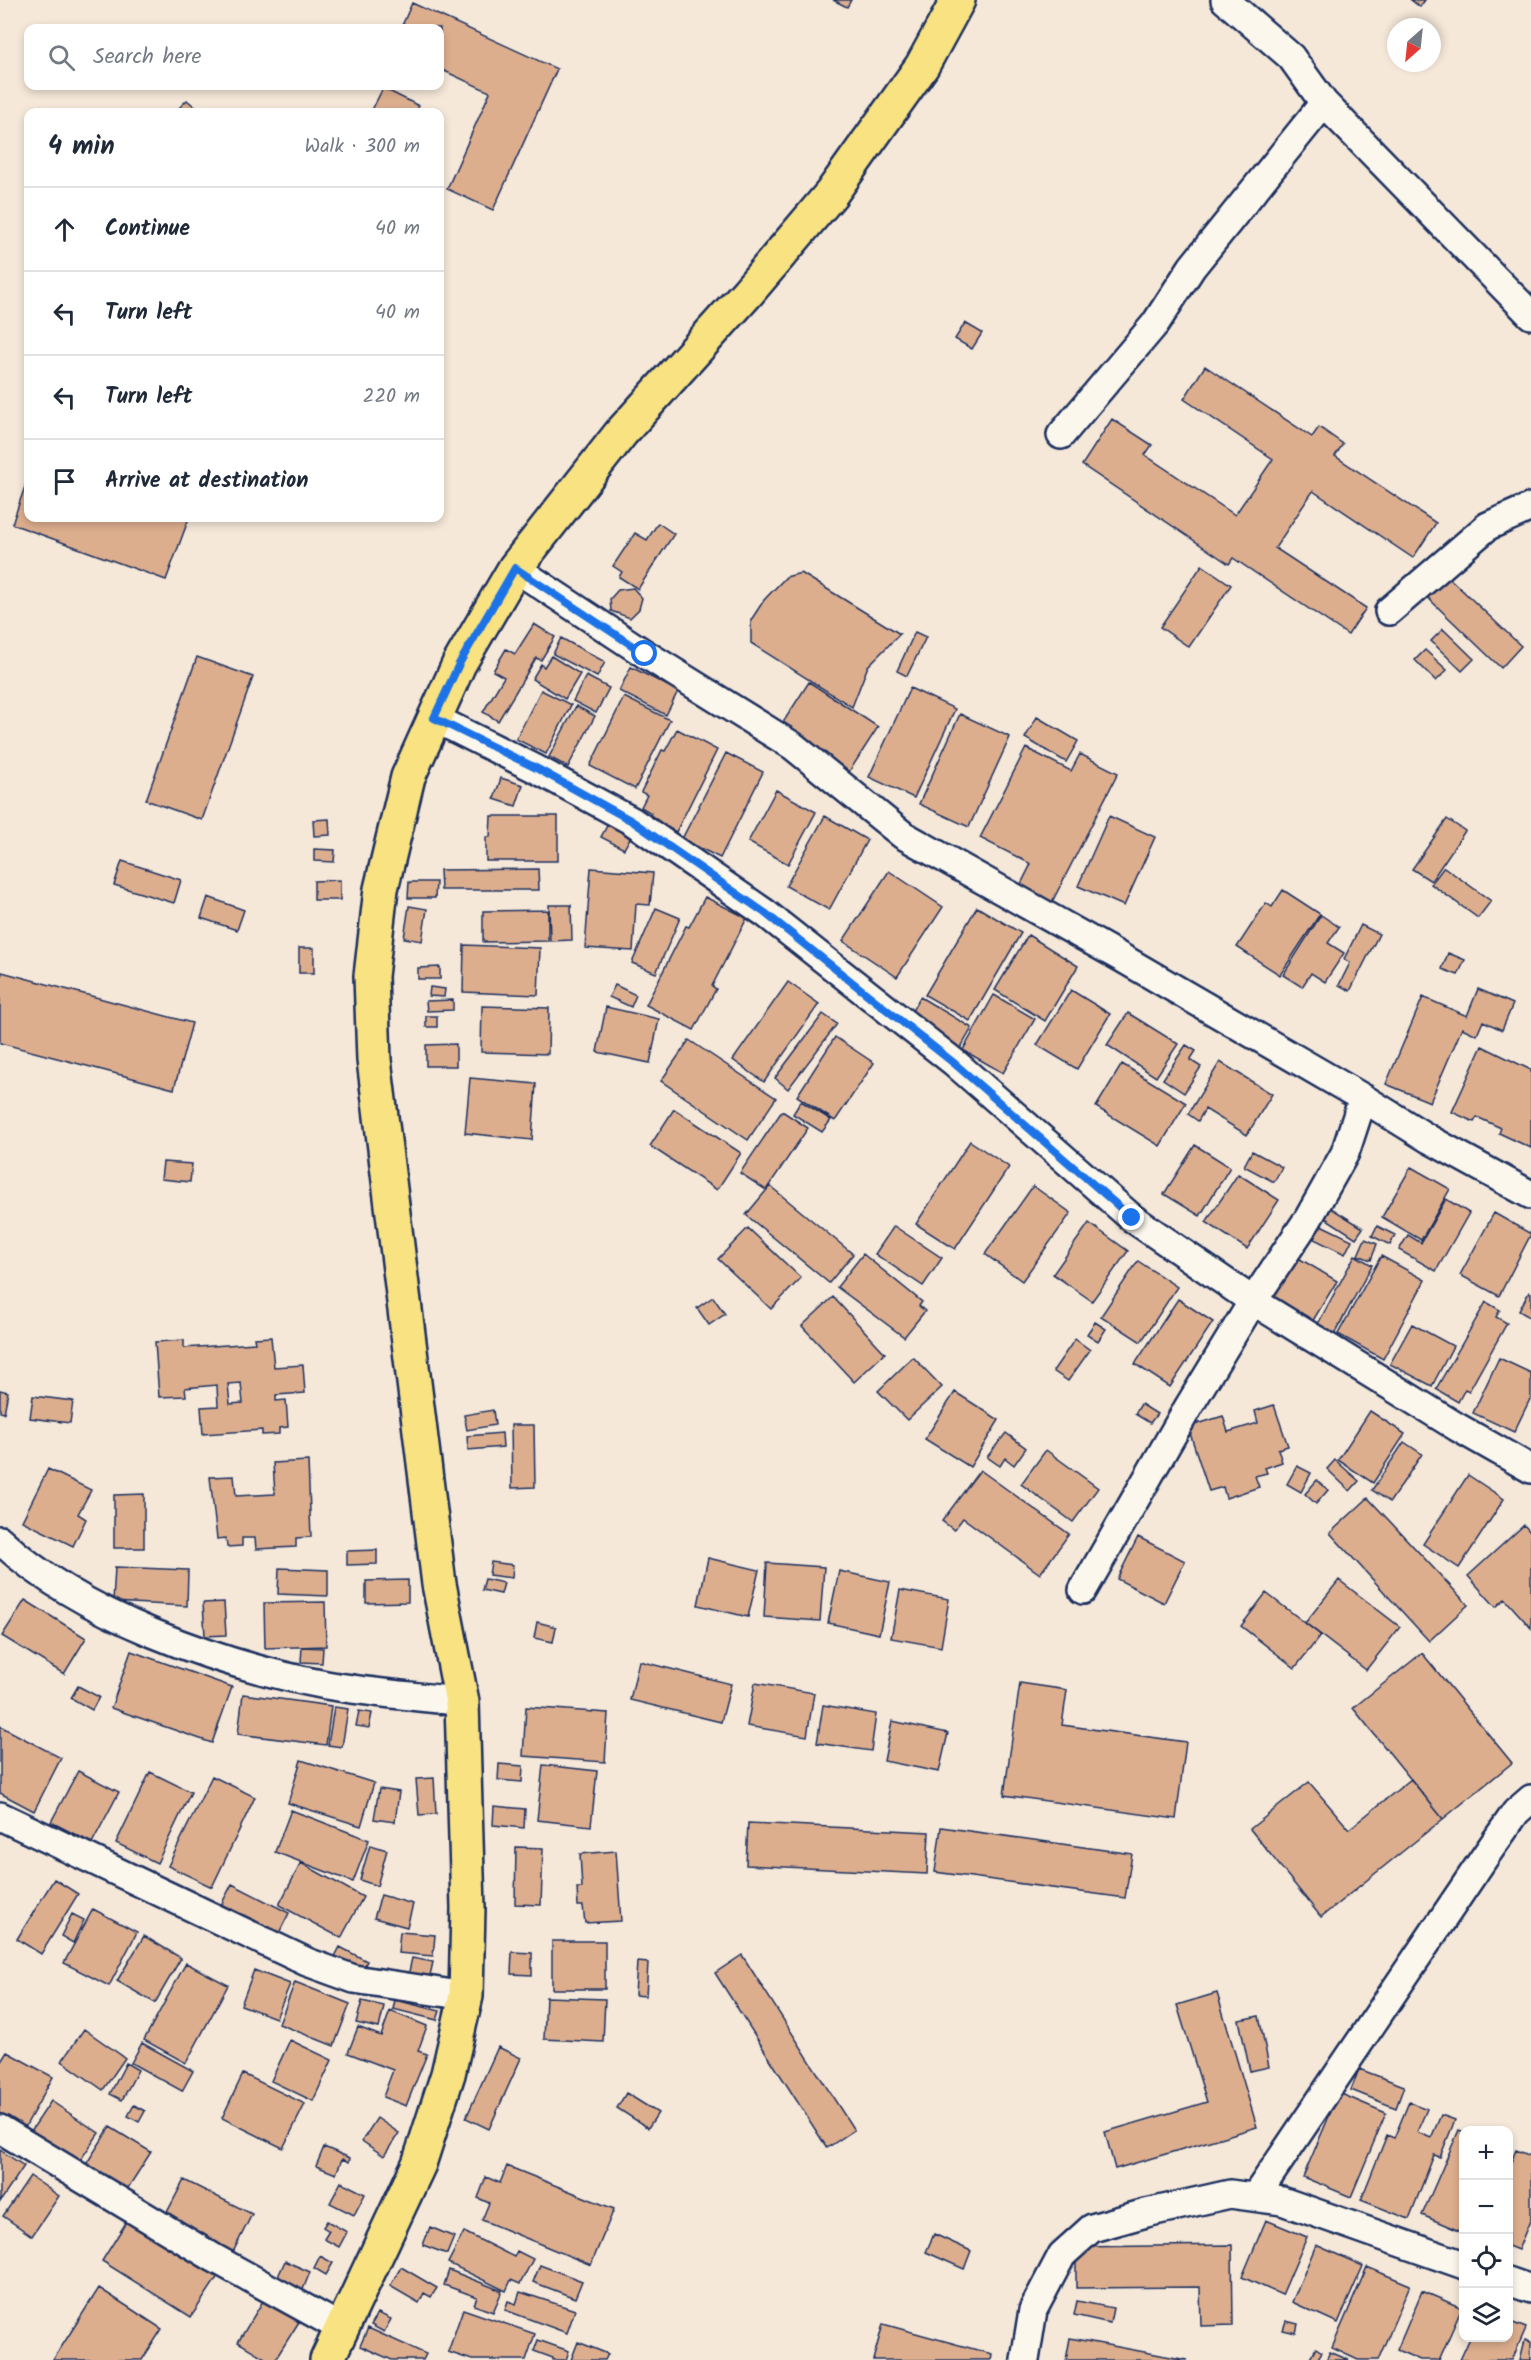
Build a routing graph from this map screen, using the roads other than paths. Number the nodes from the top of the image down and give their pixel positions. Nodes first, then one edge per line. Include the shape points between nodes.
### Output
1 (958, 0) edge
2 (1225, 0) edge
3 (1324, 103) junction
4 (1531, 315) edge
5 (1061, 435) dead end
6 (1531, 507) edge
7 (515, 568) junction
8 (1389, 612) dead end
9 (434, 718) junction
10 (1364, 1098) junction
11 (1531, 1195) edge
12 (1253, 1301) junction
13 (1531, 1469) edge
14 (0, 1540) edge
15 (1083, 1590) dead end
16 (462, 1702) junction
17 (1531, 1799) edge
18 (0, 1816) edge
19 (466, 1996) junction
20 (0, 2128) edge
21 (1255, 2198) junction
22 (1459, 2263) edge
23 (1513, 2282) edge
24 (1531, 2289) edge
25 (343, 2328) junction
26 (327, 2360) edge
27 (1025, 2360) edge

1 - 7 main road via 922,66 831,194 621,434
2 - 3 street via 1291,57
3 - 4 street
3 - 5 street via 1192,267 1155,324
6 - 8 street via 1488,526
7 - 9 main road via 459,664
7 - 10 street via 793,746 903,835
9 - 12 street via 632,821 765,913 955,1064 1132,1218
9 - 16 main road via 408,777 381,889 370,976 374,1060 437,1573
10 - 11 street
10 - 12 street via 1345,1153 1308,1220
12 - 13 street
12 - 15 street
14 - 16 street via 59,1586 114,1616 248,1668 327,1685
16 - 19 main road via 468,1908
17 - 21 street via 1516,1812 1486,1855
18 - 19 street via 307,1962 354,1979
19 - 25 main road via 448,2074 418,2164
20 - 25 street via 214,2258
21 - 22 street via 1282,2201
21 - 27 street via 1230,2194 1092,2228 1062,2255 1033,2310
23 - 24 street
25 - 26 main road

